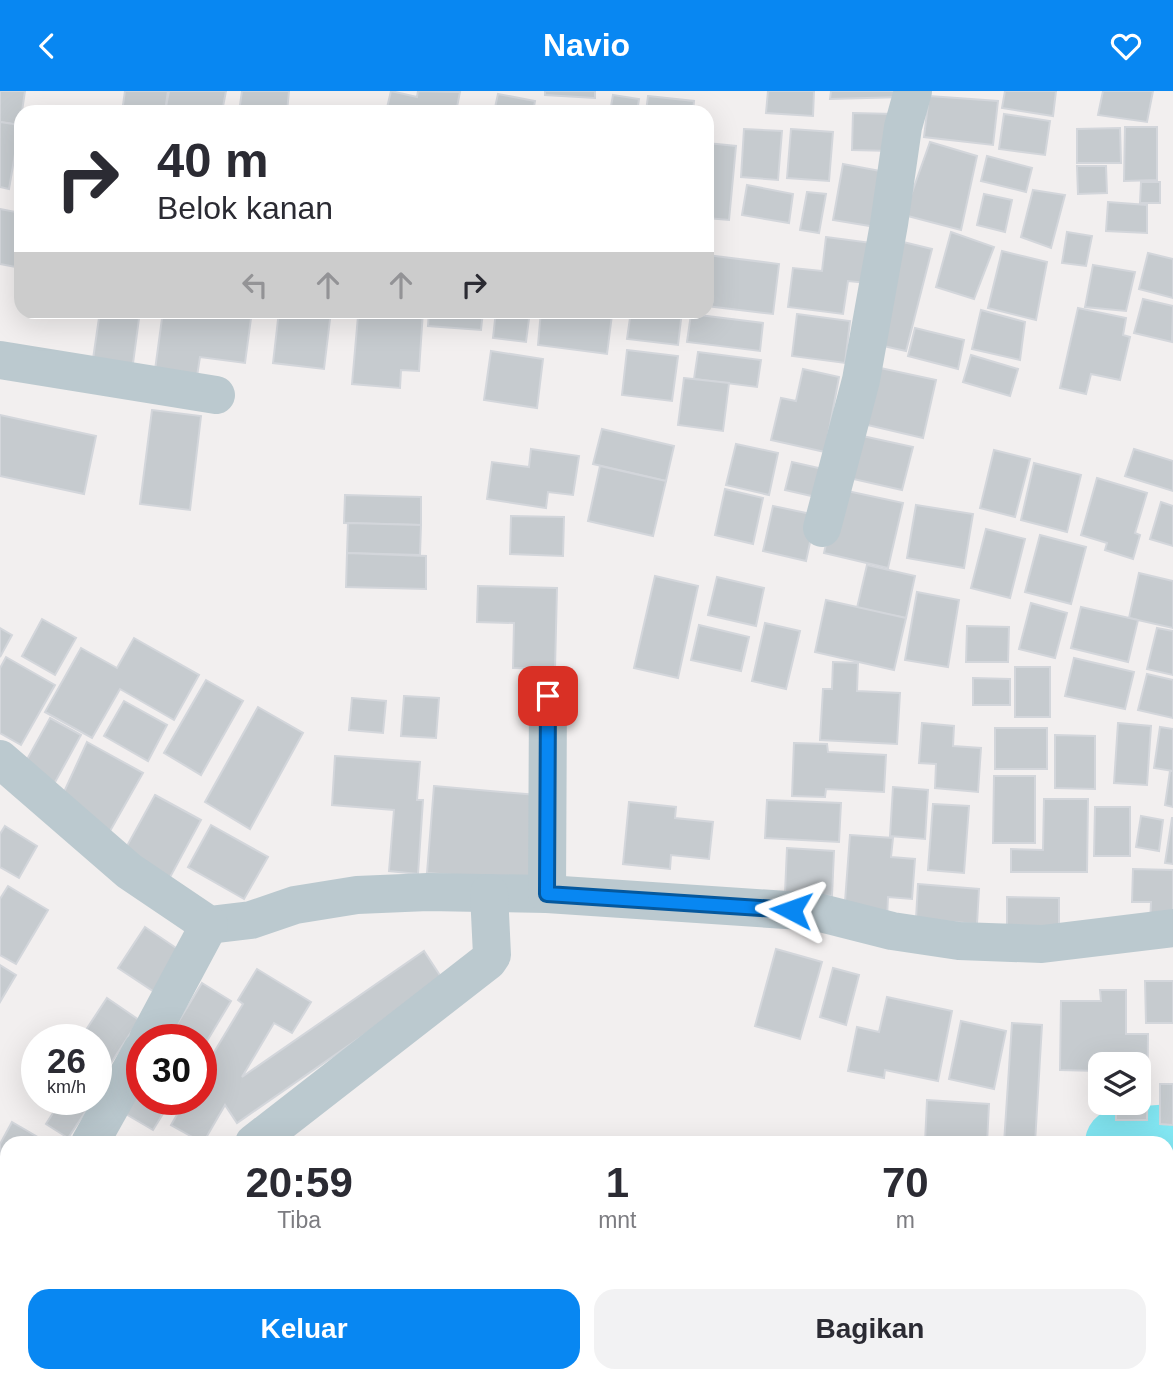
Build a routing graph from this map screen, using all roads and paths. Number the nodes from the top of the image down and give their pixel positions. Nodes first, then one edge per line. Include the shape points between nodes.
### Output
1 (913, 91) edge
2 (0, 360) edge
3 (216, 395) dead end
4 (822, 528) dead end
5 (548, 696) dead end
6 (0, 759) edge
7 (489, 893) junction
8 (547, 894) junction
9 (209, 925) junction
10 (1173, 928) edge
11 (156, 1024) edge
12 (126, 1079) edge
13 (94, 1136) edge
14 (263, 1136) edge

1 - 4 street via 861,380
2 - 3 street
5 - 8 street
6 - 9 street via 129,871
7 - 8 street
7 - 9 street via 357,895
7 - 14 street via 492,955 488,961
8 - 10 street via 817,912 892,931 959,941 1042,944
9 - 11 street
12 - 13 street

